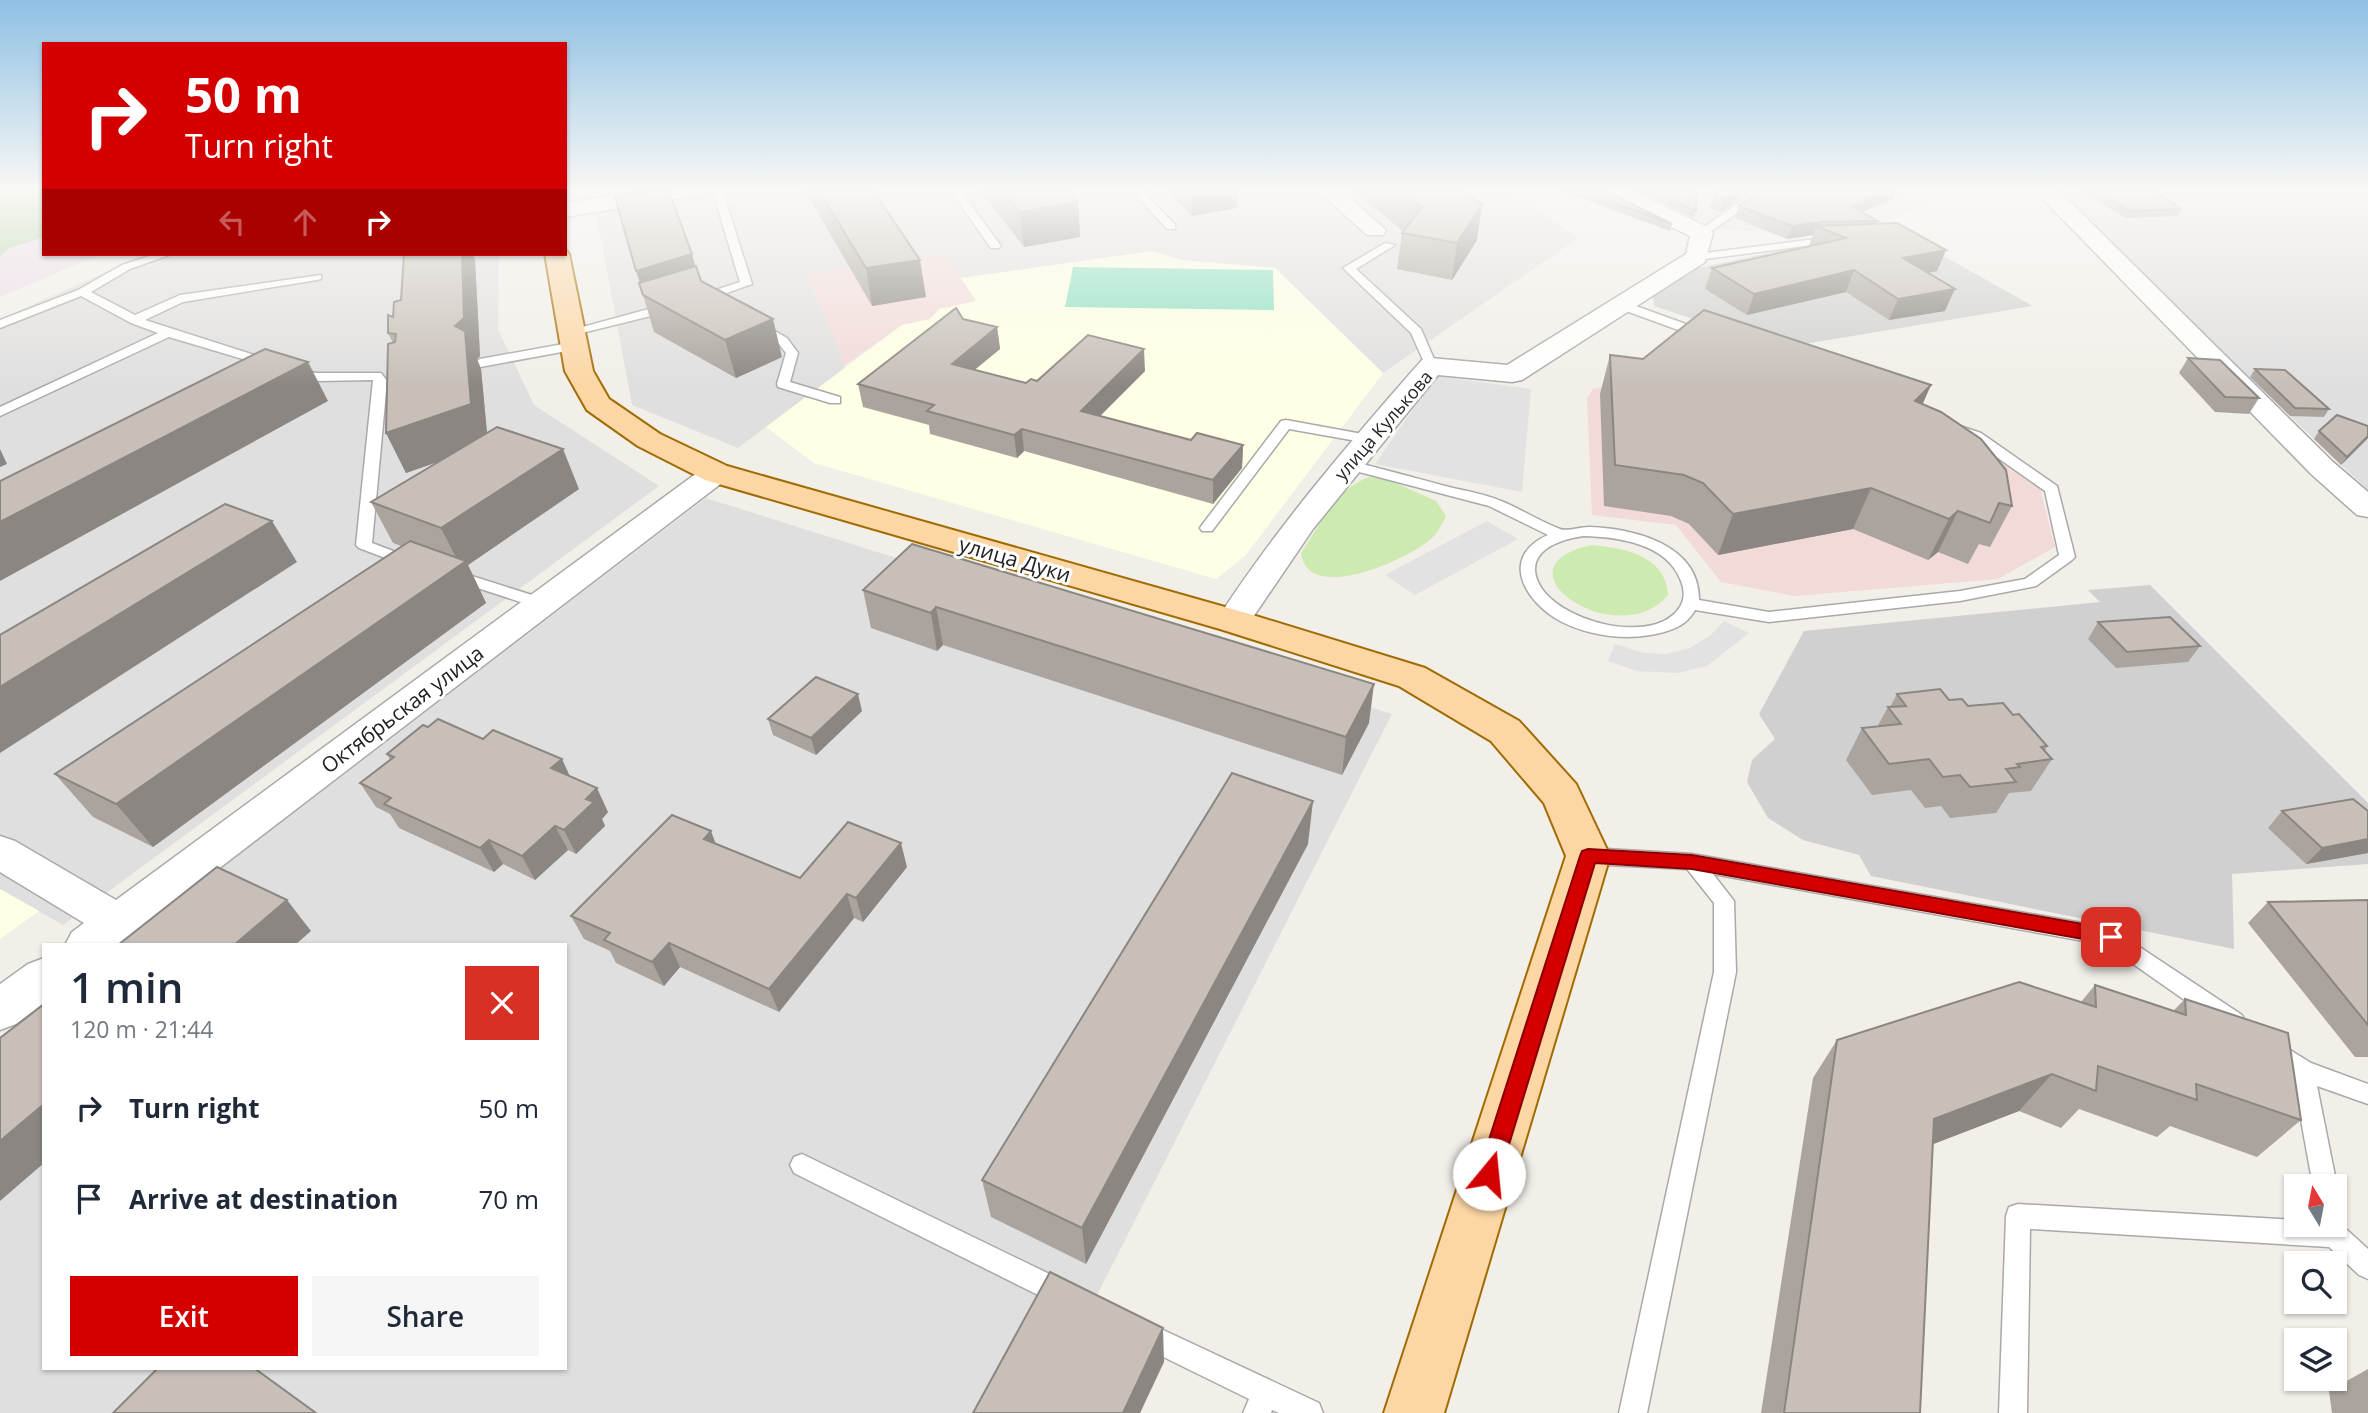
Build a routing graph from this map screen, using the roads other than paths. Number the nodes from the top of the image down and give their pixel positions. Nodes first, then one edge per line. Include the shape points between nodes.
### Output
1 (737, 255) edge
2 (1363, 255) edge
3 (1686, 255) edge
4 (2110, 255) edge
5 (160, 256) edge
6 (557, 256) edge
7 (317, 277) dead end
8 (82, 292) junction
9 (1622, 305) junction
10 (741, 315) edge
11 (135, 320) junction
12 (0, 324) edge
13 (168, 333) junction
14 (572, 339) junction
15 (1724, 342) edge
16 (480, 363) dead end
17 (1431, 366) junction
18 (835, 400) dead end
19 (0, 412) edge
20 (1939, 422) edge
21 (1367, 439) junction
22 (1345, 464) junction
23 (716, 473) junction
24 (2368, 508) edge
25 (1207, 528) dead end
26 (1560, 535) junction
27 (421, 566) edge
28 (448, 573) edge
29 (542, 604) junction
30 (1691, 604) junction
31 (1233, 621) junction
32 (0, 852) edge
33 (1588, 856) junction
34 (1692, 862) junction
35 (103, 933) edge
36 (42, 978) edge
37 (0, 1010) edge
38 (2303, 1070) junction
39 (2368, 1094) edge
40 (802, 1165) dead end
41 (2323, 1174) edge
42 (2284, 1228) edge
43 (2340, 1237) edge
44 (2368, 1266) edge
45 (1090, 1307) edge
46 (1128, 1326) edge
47 (1261, 1403) edge
48 (1309, 1413) edge
49 (1414, 1413) edge
50 (1633, 1413) edge
51 (2013, 1413) edge

1 - 14 lane via 746,285 715,299
2 - 17 lane via 1349,268 1417,332
3 - 9 street, улица Кулькова
4 - 24 street via 2322,468
5 - 8 lane via 126,267
6 - 14 main road, улица Дуки
7 - 11 lane via 180,299
8 - 11 lane
8 - 12 lane
9 - 15 lane
9 - 17 street, улица Кулькова via 1513,374
10 - 18 lane via 783,341 792,353 783,384
11 - 13 lane
13 - 19 lane
13 - 27 lane via 316,377 388,380 364,545
14 - 16 lane
14 - 23 main road, улица Дуки via 579,371 597,404 649,440
17 - 21 street, улица Кулькова
20 - 30 lane via 1976,436 2052,489 2067,557 2030,583 1960,596 1769,617
21 - 22 street, улица Кулькова
21 - 25 lane via 1286,425
22 - 26 lane via 1494,503
22 - 31 street, улица Кулькова
23 - 29 street, Октябрьская улица
23 - 31 main road, улица Дуки
26 - 30 lane via 1610,532 1660,549 1691,579
26 - 30 lane via 1542,543 1530,556 1526,571 1532,588 1567,618 1594,628 1650,631 1672,623
28 - 29 lane
29 - 35 street, Октябрьская улица
31 - 33 main road, улица Дуки via 1412,677 1505,731 1561,795
32 - 35 street
33 - 34 lane
33 - 49 main road
34 - 38 lane via 2111,937
34 - 50 lane via 1724,901 1725,972
36 - 37 street
38 - 39 lane
38 - 41 lane
40 - 45 lane
42 - 51 lane via 2018,1216
43 - 44 lane
46 - 47 lane
47 - 48 lane

